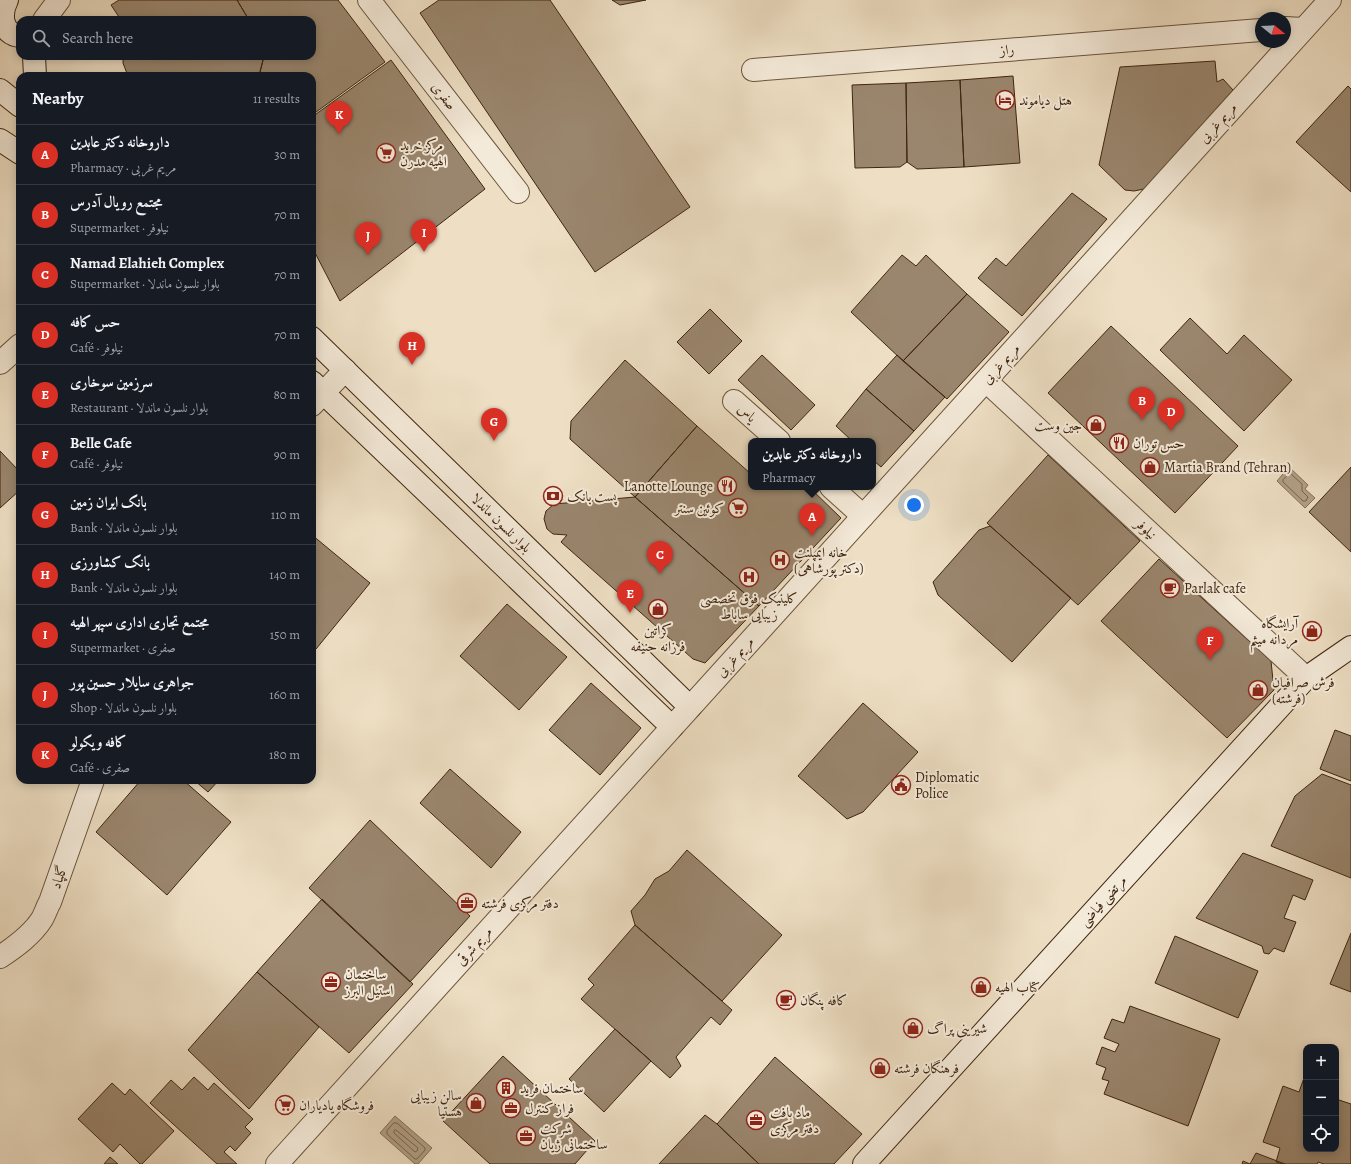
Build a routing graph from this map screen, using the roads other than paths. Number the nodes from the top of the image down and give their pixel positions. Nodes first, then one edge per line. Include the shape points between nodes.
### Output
1 (3, 0) edge
2 (7, 0) edge
3 (59, 0) edge
4 (369, 0) edge
5 (1330, 0) edge
6 (0, 2) edge
7 (47, 16) edge
8 (1294, 29) edge
9 (1255, 30) edge
10 (16, 34) edge
11 (34, 60) edge
12 (753, 70) dead end
13 (35, 72) edge
14 (0, 90) edge
15 (16, 103) edge
16 (0, 140) edge
17 (16, 150) edge
18 (518, 192) dead end
19 (316, 342) edge
20 (16, 349) edge
21 (0, 363) edge
22 (345, 370) junction
23 (986, 381) junction
24 (316, 393) edge
25 (734, 401) dead end
26 (776, 438) edge
27 (833, 490) edge
28 (863, 516) junction
29 (1351, 647) edge
30 (1306, 678) junction
31 (690, 708) junction
32 (672, 727) junction
33 (92, 784) edge
34 (0, 957) edge
35 (284, 1161) edge
36 (864, 1164) edge

1 - 6 street
2 - 10 street via 2,7 3,24
3 - 7 street
4 - 18 street, صفری
5 - 8 street, مریم غربی
8 - 23 street, مریم غربی
9 - 12 street, راز
11 - 13 street
14 - 15 street
16 - 17 street
19 - 22 street, بلوار نلسون ماندلا
20 - 21 street
22 - 24 street
22 - 31 street, بلوار نلسون ماندلا
23 - 28 street, مریم غربی
23 - 30 street, نیلوفر
24 - 32 street, بلوار نلسون ماندلا
25 - 26 street, یاس
27 - 28 street
28 - 31 street, مریم غربی
29 - 30 street, مرتضی فیاضی
30 - 36 street, مرتضی فیاضی
31 - 32 street, مریم غربی
32 - 35 street, مریم شرقی
33 - 34 street, گلپاد via 42,919 30,933

